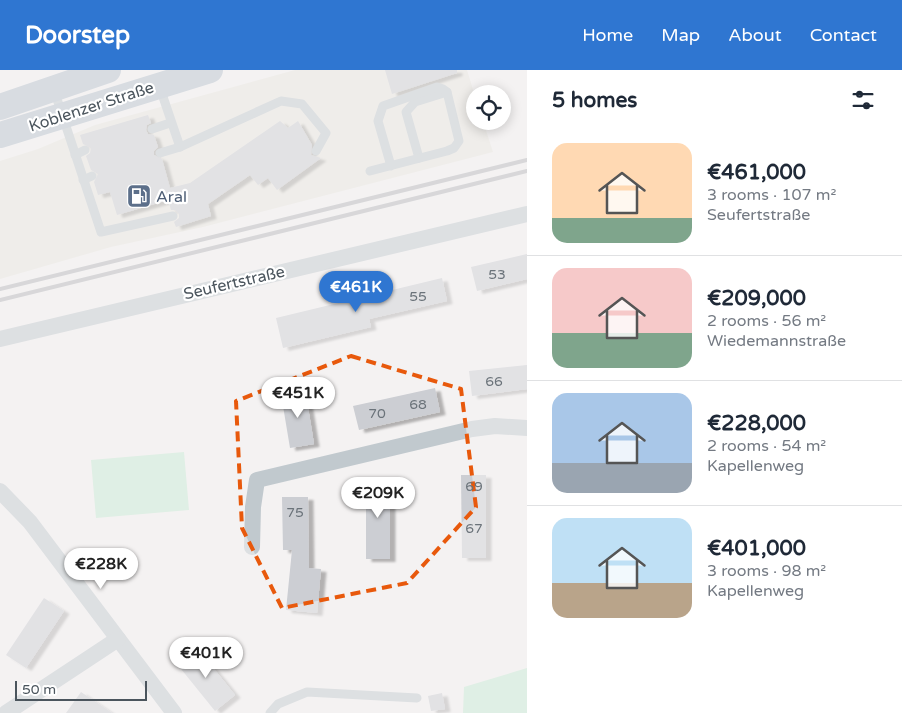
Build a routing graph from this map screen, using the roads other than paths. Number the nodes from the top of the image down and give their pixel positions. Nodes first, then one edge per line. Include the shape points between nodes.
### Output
1 (108, 70) edge
2 (210, 70) edge
3 (159, 85) junction
4 (54, 90) junction
5 (447, 95) junction
6 (0, 107) edge
7 (61, 116) junction
8 (170, 123) junction
9 (152, 129) dead end
10 (0, 135) edge
11 (180, 147) junction
12 (85, 150) dead end
13 (316, 150) dead end
14 (160, 154) dead end
15 (75, 155) junction
16 (419, 158) junction
17 (391, 166) junction
18 (370, 171) dead end
19 (92, 176) dead end
20 (82, 180) junction
21 (527, 214) edge
22 (173, 216) dead end
23 (0, 339) edge
24 (527, 428) edge
25 (0, 490) edge
26 (252, 547) dead end
27 (118, 639) junction
28 (417, 698) dead end
29 (6, 713) edge
30 (174, 713) edge
31 (270, 713) edge

1 - 4 main road, Koblenzer Straße
2 - 3 main road, Koblenzer Straße
3 - 7 main road, Koblenzer Straße
3 - 8 lane
4 - 6 main road, Koblenzer Straße
4 - 7 lane
5 - 16 lane via 459,141 447,150
5 - 16 lane via 415,102 406,112
5 - 17 lane via 437,87 383,106 378,121
7 - 10 main road, Koblenzer Straße
7 - 15 lane
8 - 9 lane
8 - 11 lane
11 - 13 lane via 281,101 302,104 326,133
11 - 14 lane
12 - 15 lane
15 - 20 lane
16 - 17 lane
17 - 18 lane
19 - 20 lane
20 - 22 lane via 102,232
21 - 23 street, Seufertstraße
24 - 26 street via 496,426 472,429 257,480
25 - 27 street via 30,522
27 - 29 street
27 - 30 street
28 - 31 lane via 307,692 278,704

